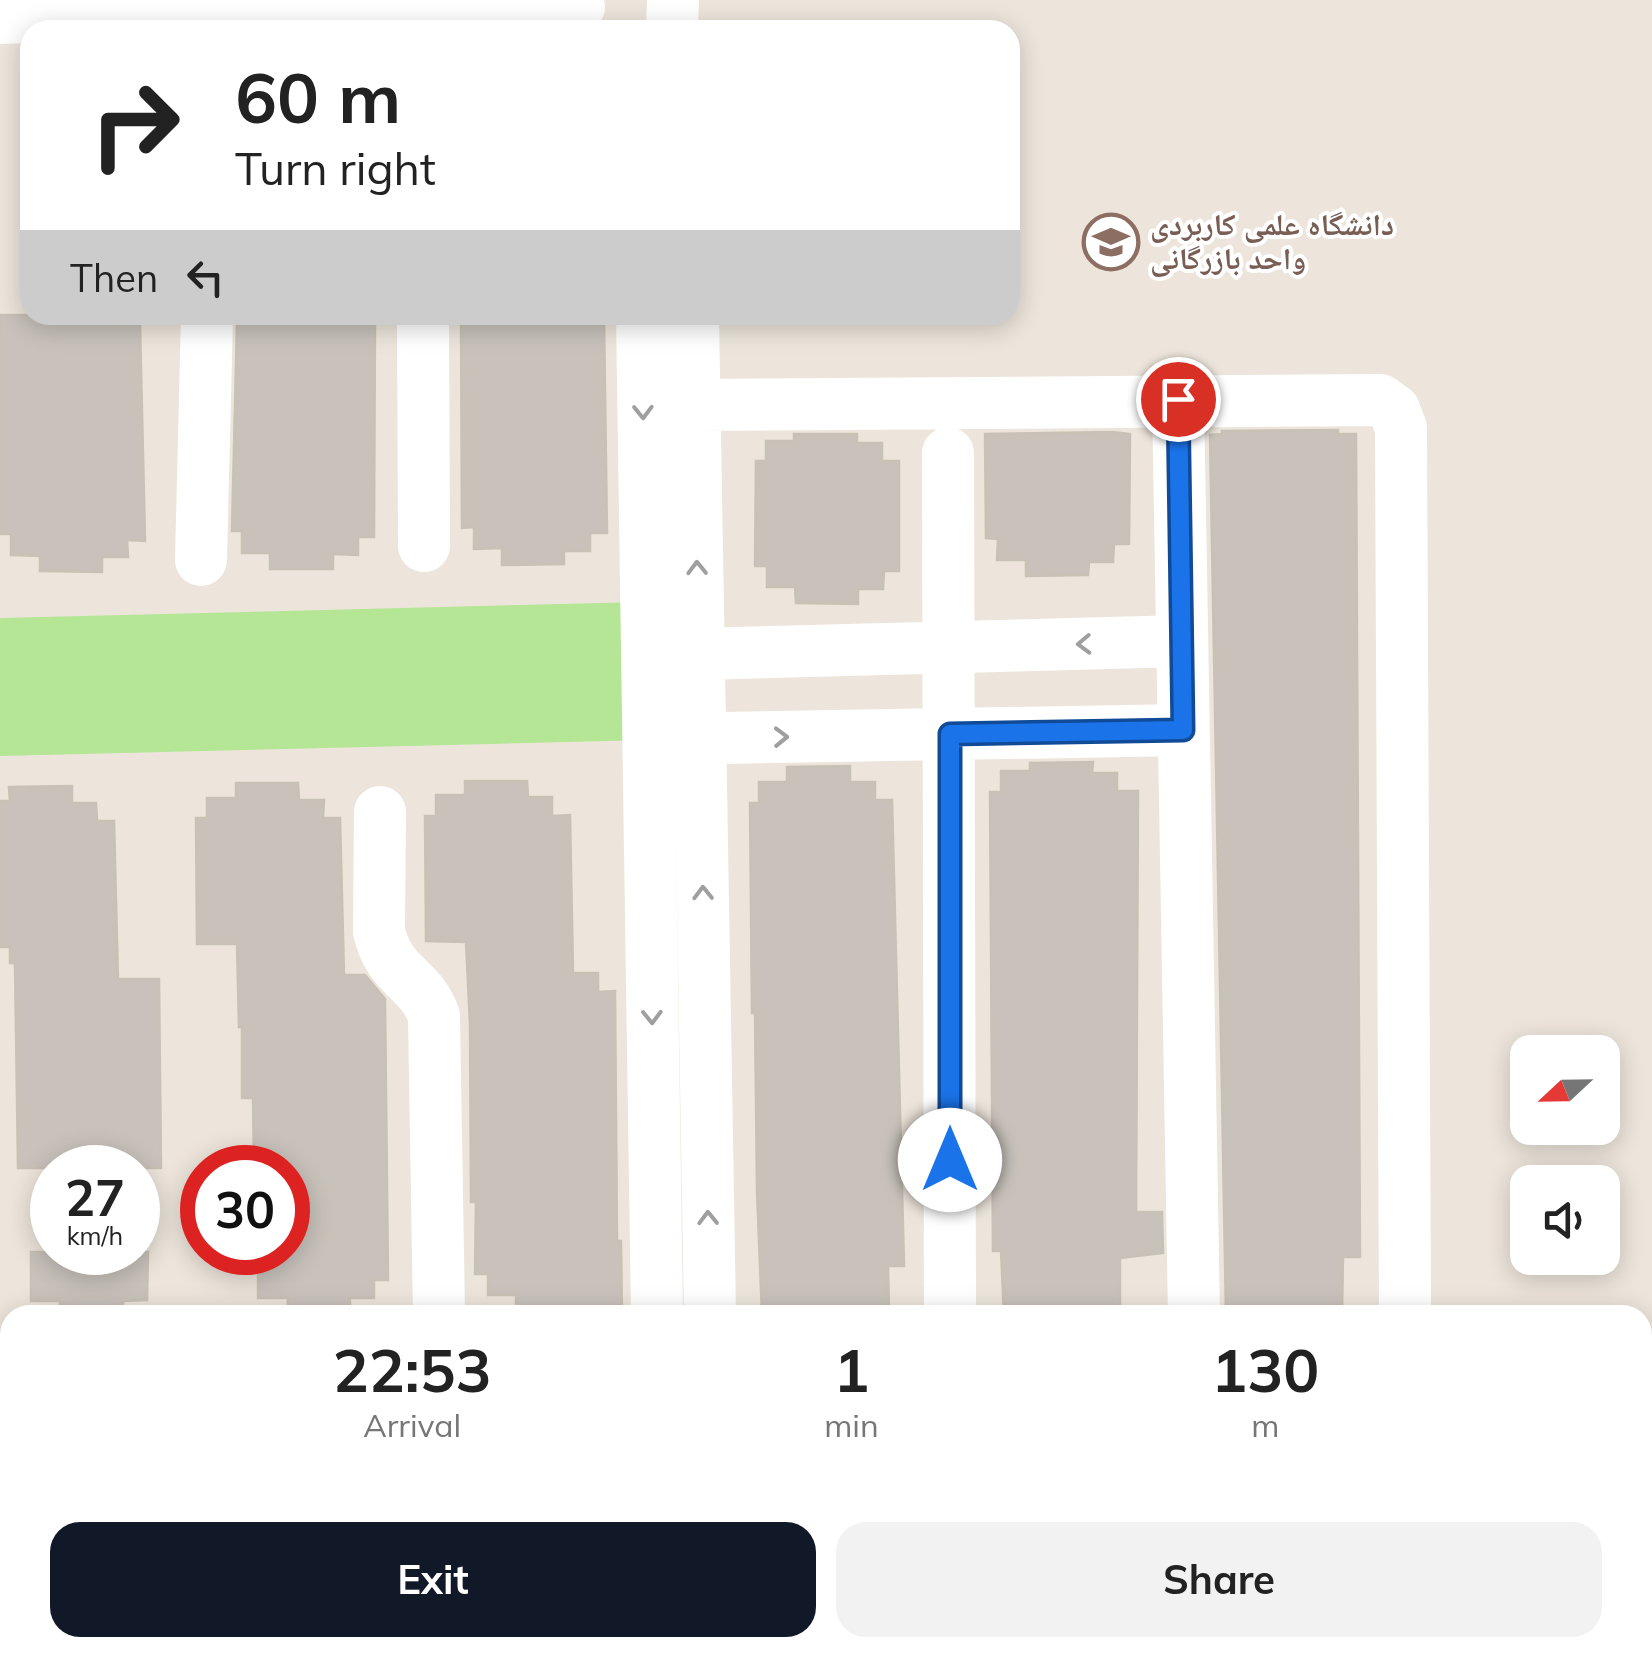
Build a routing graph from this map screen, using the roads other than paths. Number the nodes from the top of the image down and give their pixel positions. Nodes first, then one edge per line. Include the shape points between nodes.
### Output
1 (580, 7) dead end
2 (0, 18) edge
3 (421, 19) edge
4 (215, 20) edge
5 (207, 325) edge
6 (423, 325) edge
7 (642, 325) edge
8 (694, 325) edge
9 (1178, 399) junction
10 (694, 406) junction
11 (948, 453) dead end
12 (424, 546) dead end
13 (201, 560) dead end
14 (1182, 641) junction
15 (949, 648) junction
16 (699, 654) junction
17 (646, 656) junction
18 (1183, 730) junction
19 (950, 734) junction
20 (700, 738) junction
21 (648, 739) junction
22 (380, 812) dead end
23 (439, 1305) edge
24 (657, 1305) edge
25 (710, 1305) edge
26 (950, 1305) edge
27 (1194, 1305) edge
28 (1405, 1305) edge

1 - 3 street
2 - 4 street
3 - 4 street
5 - 13 street
6 - 12 street
7 -> 17 street
8 - 10 street
9 - 10 street
9 - 14 street
9 - 28 street via 1380,400 1394,410 1401,428
16 -> 10 street
11 - 15 street
14 -> 15 street
14 - 18 street
15 - 16 street
15 - 19 street
16 - 17 street
16 - 20 street
17 - 21 street
18 - 19 street
18 - 27 street
20 -> 19 street
19 - 26 street
20 - 21 street
25 -> 20 street
21 -> 24 street
22 - 23 street via 382,945 434,1016

